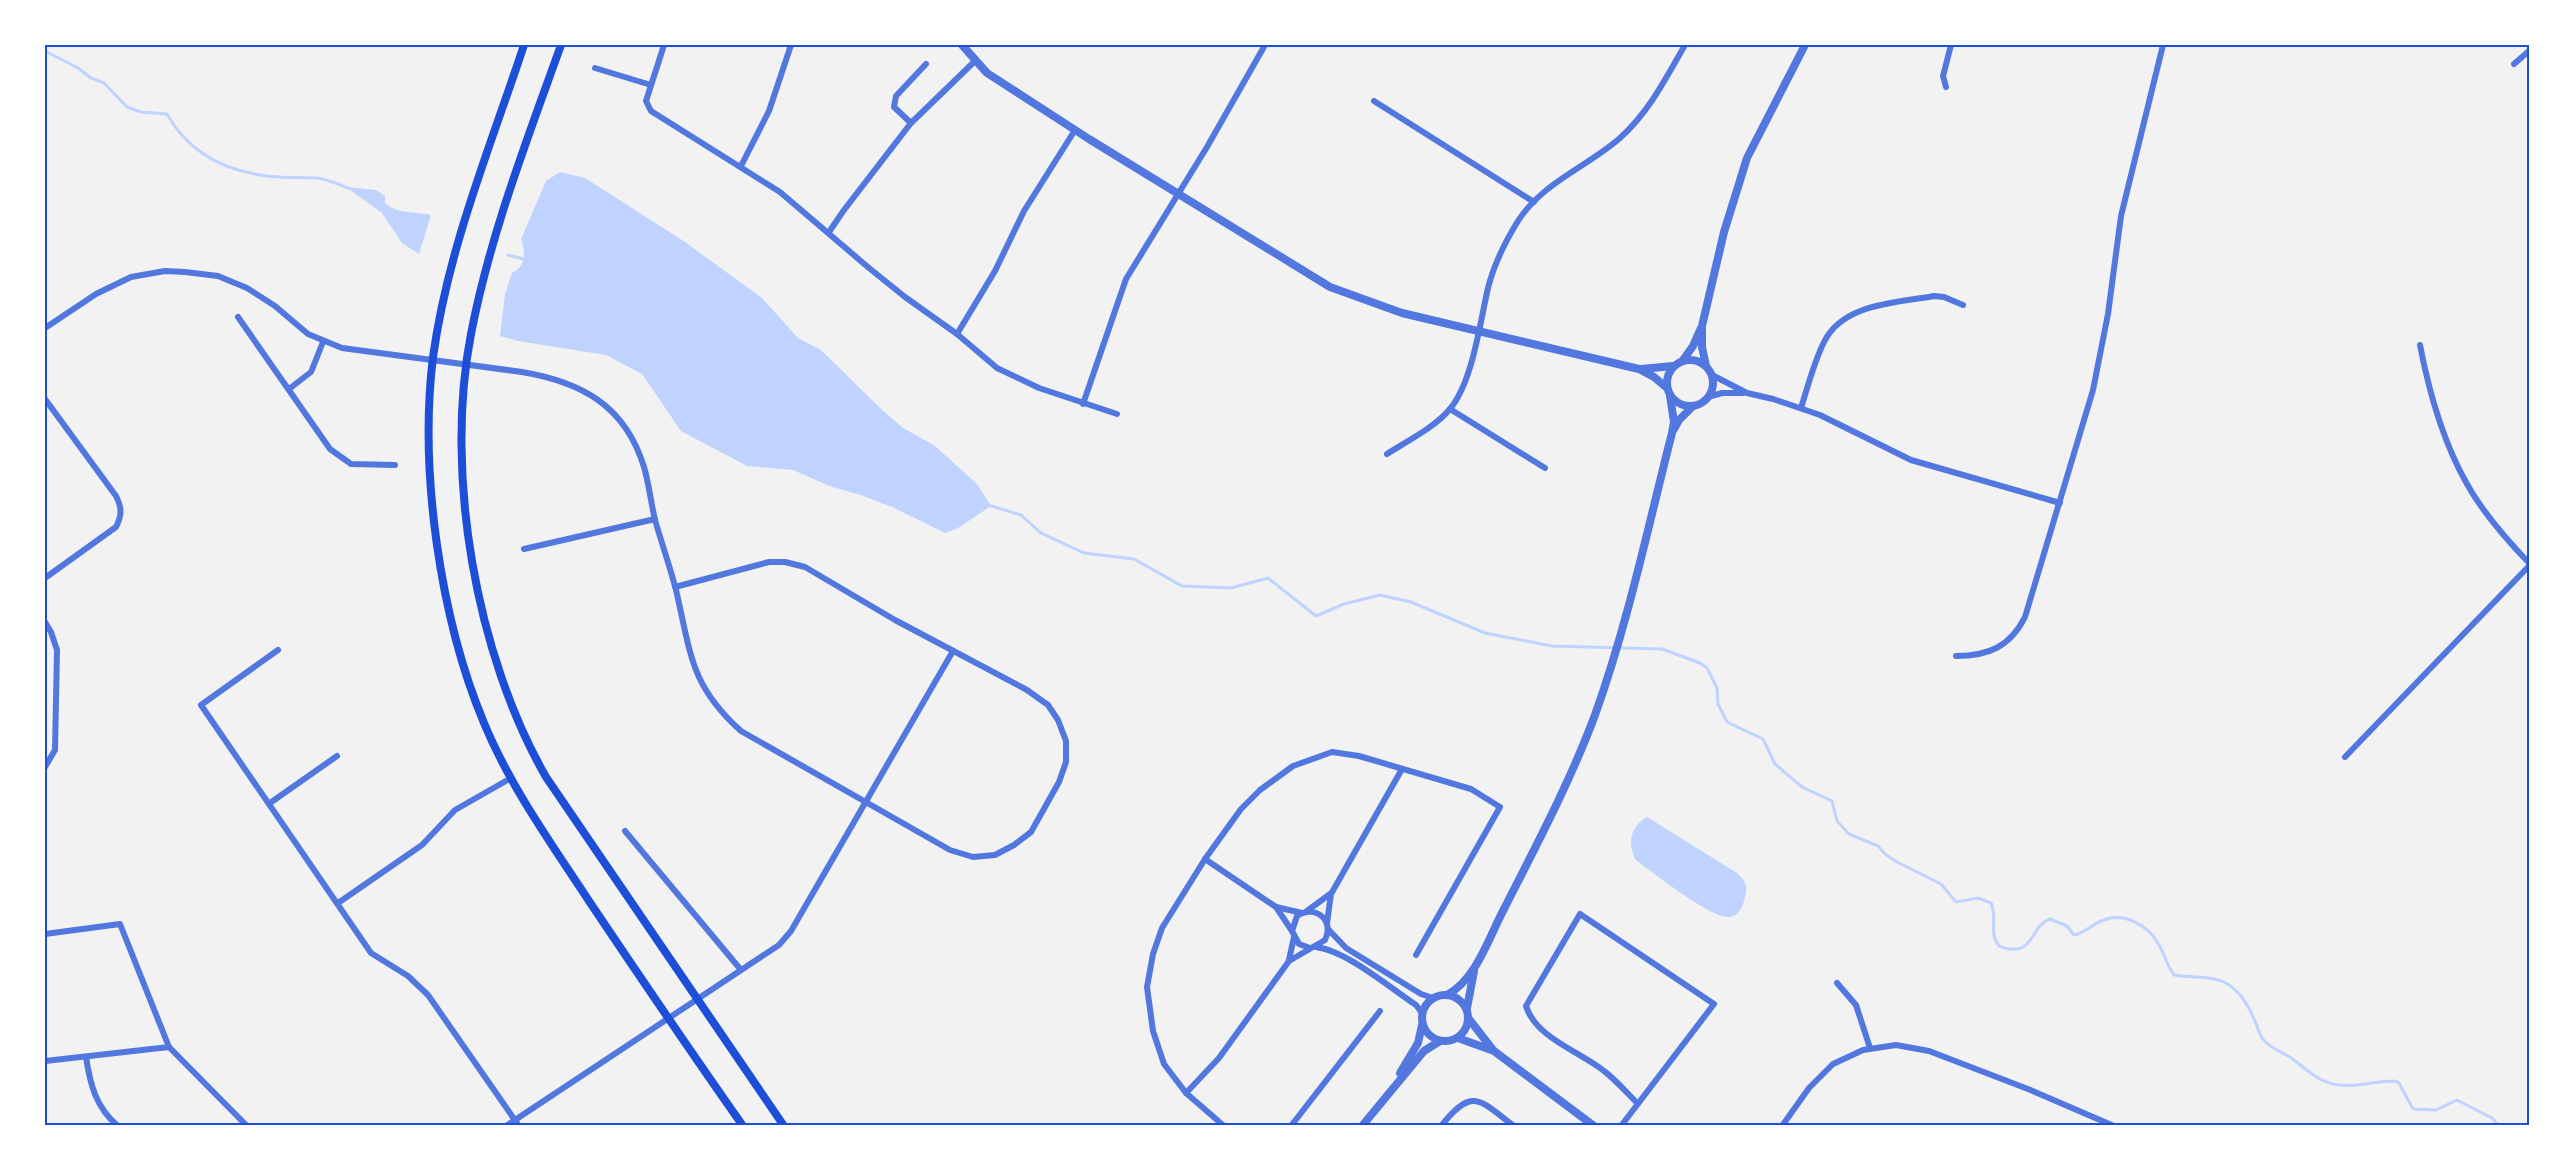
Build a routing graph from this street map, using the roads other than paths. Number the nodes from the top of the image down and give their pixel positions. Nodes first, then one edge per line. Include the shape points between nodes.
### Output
1 (524, 45) edge
2 (561, 45) edge
3 (664, 45) edge
4 (791, 45) edge
5 (962, 45) edge
6 (1265, 45) edge
7 (1685, 45) edge
8 (1805, 45) edge
9 (1951, 45) edge
10 (2163, 45) edge
11 (2529, 51) edge
12 (975, 61) junction
13 (2514, 63) dead end
14 (926, 64) dead end
15 (595, 68) dead end
16 (651, 85) junction
17 (1946, 87) dead end
18 (1374, 101) dead end
19 (911, 123) junction
20 (1075, 130) junction
21 (741, 166) junction
22 (1178, 194) junction
23 (1534, 202) junction
24 (829, 232) junction
25 (1963, 305) dead end
26 (238, 317) dead end
27 (1702, 326) junction
28 (45, 328) edge
29 (1480, 330) junction
30 (957, 334) junction
31 (323, 342) junction
32 (2420, 345) dead end
33 (433, 360) junction
34 (1683, 360) junction
35 (467, 365) junction
36 (1674, 366) junction
37 (1706, 366) junction
38 (1639, 369) junction
39 (1712, 375) junction
40 (1667, 388) junction
41 (289, 389) junction
42 (1747, 393) junction
43 (1670, 396) junction
44 (1708, 397) junction
45 (45, 399) edge
46 (1083, 404) junction
47 (1693, 406) junction
48 (1801, 408) junction
49 (1450, 409) junction
50 (1117, 414) dead end
51 (1672, 434) junction
52 (1387, 454) dead end
53 (395, 465) dead end
54 (1545, 468) dead end
55 (2060, 503) junction
56 (655, 519) junction
57 (524, 549) dead end
58 (2529, 565) edge
59 (45, 578) edge
60 (675, 587) junction
61 (45, 622) edge
62 (278, 650) dead end
63 (953, 651) junction
64 (1956, 656) dead end
65 (338, 756) dead end
66 (2345, 757) dead end
67 (45, 767) edge
68 (1402, 769) junction
69 (511, 778) junction
70 (866, 801) junction
71 (270, 803) junction
72 (625, 831) dead end
73 (1205, 859) junction
74 (1330, 894) junction
75 (338, 903) junction
76 (1276, 907) junction
77 (1304, 912) junction
78 (1328, 926) junction
79 (45, 934) edge
80 (1293, 934) junction
81 (1313, 947) junction
82 (1416, 955) dead end
83 (1289, 961) junction
84 (1477, 961) junction
85 (741, 970) junction
86 (1837, 983) dead end
87 (1447, 995) junction
88 (1433, 998) junction
89 (697, 1000) junction
90 (1467, 1008) junction
91 (1380, 1011) dead end
92 (1422, 1013) junction
93 (1469, 1019) junction
94 (668, 1020) junction
95 (1423, 1024) junction
96 (1458, 1038) junction
97 (1440, 1041) junction
98 (169, 1047) junction
99 (1870, 1048) junction
100 (1494, 1051) junction
101 (86, 1057) junction
102 (45, 1061) edge
103 (1392, 1088) junction
104 (1186, 1093) junction
105 (1638, 1104) junction
106 (515, 1120) junction
107 (118, 1126) edge
108 (247, 1126) edge
109 (506, 1126) edge
110 (519, 1126) edge
111 (743, 1126) edge
112 (784, 1126) edge
113 (1224, 1126) edge
114 (1291, 1126) edge
115 (1362, 1126) edge
116 (1442, 1126) edge
117 (1514, 1126) edge
118 (1594, 1126) edge
119 (1621, 1126) edge
120 (1782, 1126) edge
121 (2114, 1126) edge

1 - 33 main road via 460,230
2 - 35 main road via 487,262
3 - 16 street
4 - 21 street via 769,111
5 - 12 street
6 - 22 street
7 - 23 street via 1637,122
8 - 27 street via 1747,158
9 - 17 street via 1943,76
10 - 55 street via 2121,216 2093,390
11 - 13 street
12 - 19 street
12 - 20 street via 987,73
14 - 19 street via 896,96 894,107
15 - 16 street
16 - 21 street via 646,101 651,111
18 - 23 street
19 - 24 street
20 - 22 street
20 - 30 street via 1024,211 995,271
21 - 24 street
22 - 29 street via 1330,287 1402,312
22 - 46 street via 1125,279
23 - 29 street via 1501,251 1488,286
24 - 30 street via 905,297
25 - 48 street via 1934,296 1868,308 1841,320 1824,341
26 - 41 street
27 - 34 street
27 - 37 street
28 - 31 street via 96,294 131,277 185,272 218,276 247,288
29 - 38 street
29 - 49 street
30 - 46 street via 997,368
31 - 33 street
31 - 41 street via 311,372
32 - 58 street via 2444,433 2467,485
33 - 35 street
33 - 69 main road via 430,440 438,560 456,637 483,722
34 - 36 street
34 - 37 street
35 - 56 street via 552,377 580,387 602,402 624,424 644,465
35 - 89 main road via 463,439 468,525 485,627 501,682 526,743 546,777
36 - 38 street
36 - 40 street
37 - 39 street
38 - 40 street
39 - 42 street
39 - 44 street via 1713,387
40 - 43 street
41 - 53 street via 340,459 364,466
42 - 44 street
42 - 48 street
43 - 47 street via 1678,404
43 - 51 street
44 - 47 street
45 - 59 street via 122,507 116,527
46 - 50 street
47 - 51 street
48 - 55 street via 1911,460
49 - 52 street
49 - 54 street
51 - 84 street via 1629,605 1582,748
55 - 64 street via 2020,626 1994,651
56 - 57 street
56 - 60 street
58 - 66 street
60 - 63 street via 769,562 785,562 805,567
60 - 70 street via 694,669 720,712 741,731
61 - 67 street via 57,650 55,750
62 - 71 street via 201,705
63 - 70 street
63 - 70 street via 1027,690 1048,705 1058,720 1066,741 1066,762 1046,806 1030,832 1014,845 995,855 973,857 950,850
65 - 71 street
68 - 73 street via 1332,752 1293,766 1241,809
68 - 74 street
68 - 82 street via 1471,789 1500,807
69 - 75 street via 455,810 422,845
69 - 94 main road
70 - 85 street via 791,931 779,945
71 - 75 street
72 - 85 street
73 - 76 street
73 - 104 street via 1162,928 1147,987 1153,1031 1164,1064
74 - 77 street
74 - 78 street
75 - 106 street via 371,952 408,976 428,995
76 - 77 street
76 - 80 street
77 - 78 street via 1320,914
77 - 80 street via 1293,921
78 - 81 street via 1325,940
78 - 88 street via 1346,948
79 - 98 street via 120,924
80 - 81 street via 1299,944
80 - 83 street
81 - 83 street
81 - 92 street via 1342,955
83 - 104 street via 1219,1058
84 - 87 street
84 - 90 street
85 - 89 street
86 - 99 street via 1856,1005
87 - 88 street
87 - 90 street
88 - 92 street
89 - 94 street
89 - 112 main road
90 - 93 street
91 - 114 street
92 - 95 street
93 - 96 street
93 - 100 street
94 - 106 street
94 - 111 main road
95 - 97 street via 1430,1036
95 - 103 street via 1418,1043
96 - 97 street
96 - 100 street
97 - 103 street via 1426,1048
98 - 101 street
98 - 108 street
99 - 120 street via 1847,1056 1820,1075
99 - 121 street via 1896,1045 1929,1051
100 - 118 street
101 - 102 street
101 - 107 street via 94,1094
103 - 115 street
104 - 113 street
105 - 105 street via 1605,1071 1537,1027 1526,1006 1580,914 1714,1004
105 - 119 street
106 - 109 street
106 - 110 street
116 - 117 street via 1459,1104 1475,1100

